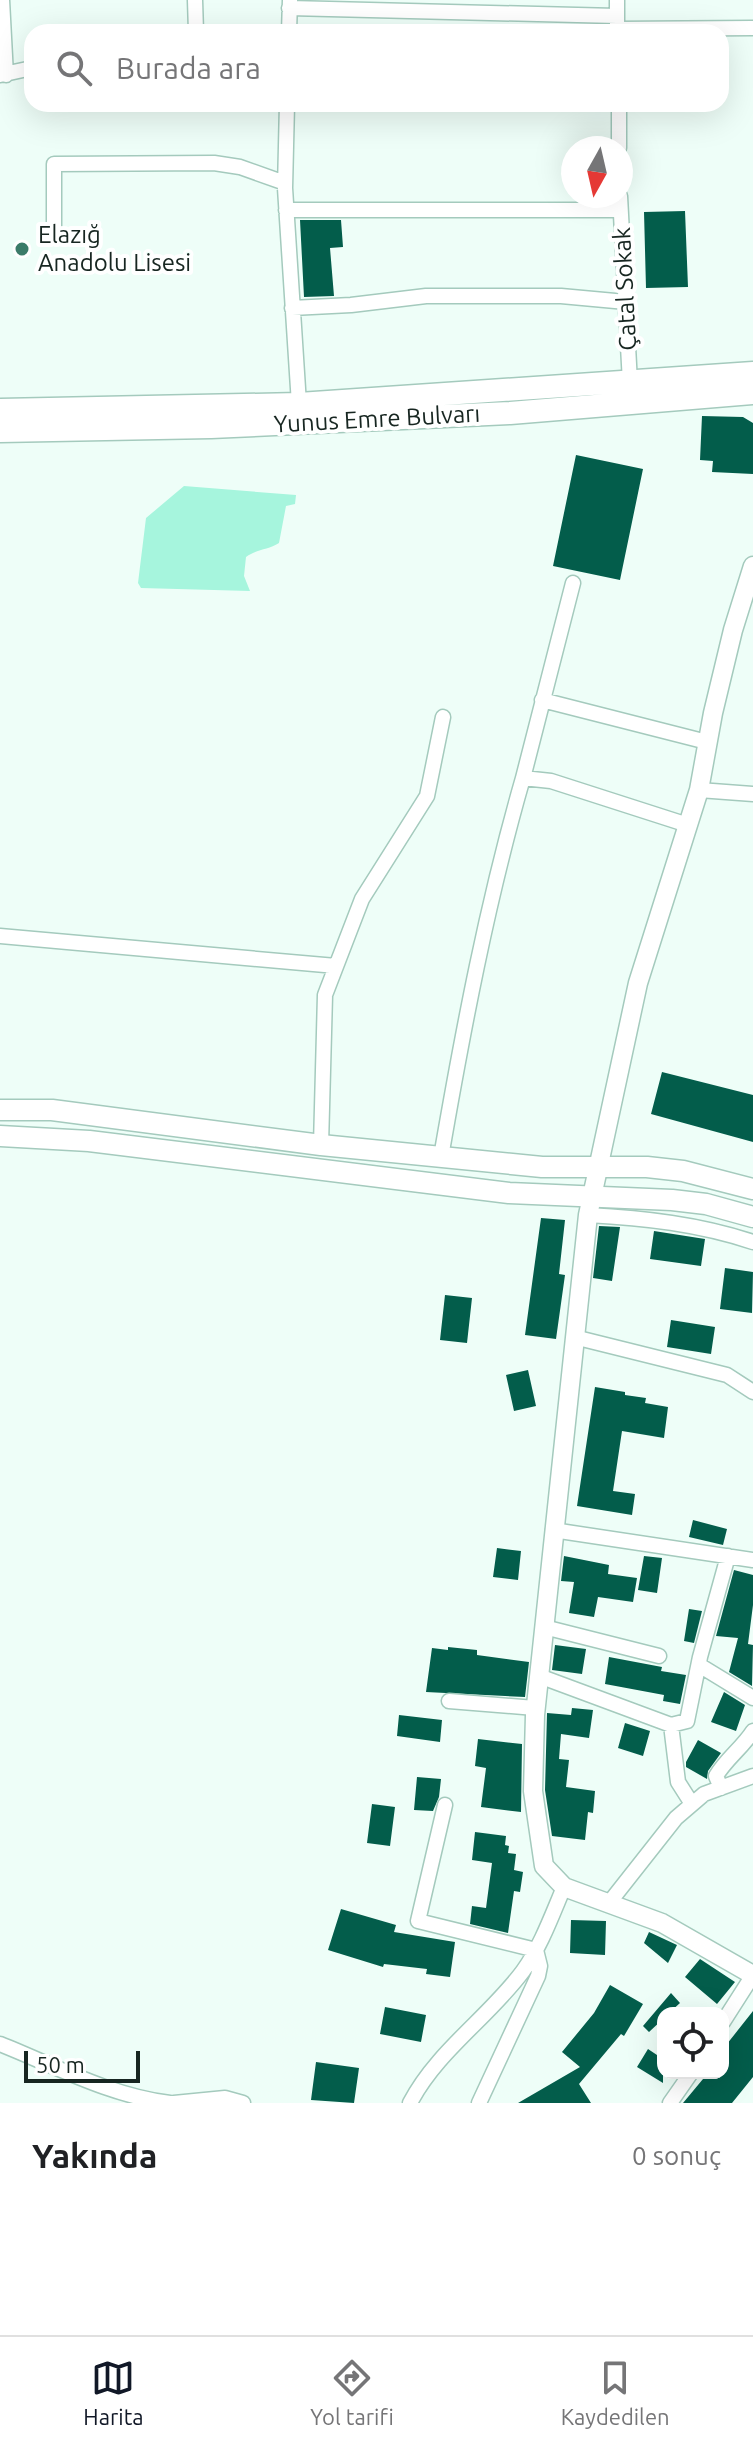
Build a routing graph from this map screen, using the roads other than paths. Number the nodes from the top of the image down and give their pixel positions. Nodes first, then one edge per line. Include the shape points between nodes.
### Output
1 (2, 0) edge
2 (195, 0) edge
3 (617, 0) edge
4 (290, 4) edge
5 (196, 24) edge
6 (289, 24) edge
7 (587, 24) edge
8 (617, 24) edge
9 (729, 28) edge
10 (753, 28) edge
11 (24, 70) edge
12 (3, 75) edge
13 (287, 112) edge
14 (619, 112) edge
15 (619, 136) edge
16 (285, 183) junction
17 (561, 204) edge
18 (620, 208) edge
19 (286, 210) junction
20 (54, 230) dead end
21 (626, 302) junction
22 (292, 308) junction
23 (753, 373) edge
24 (630, 383) junction
25 (753, 393) edge
26 (299, 404) junction
27 (0, 410) edge
28 (0, 431) edge
29 (752, 577) edge
30 (573, 583) dead end
31 (542, 700) junction
32 (443, 717) dead end
33 (707, 742) junction
34 (523, 778) junction
35 (699, 790) junction
36 (753, 794) edge
37 (688, 825) junction
38 (0, 936) edge
39 (336, 966) junction
40 (0, 1110) edge
41 (0, 1136) edge
42 (321, 1145) junction
43 (441, 1157) junction
44 (598, 1166) junction
45 (753, 1189) edge
46 (589, 1207) junction
47 (753, 1217) edge
48 (753, 1242) edge
49 (574, 1337) junction
50 (753, 1392) edge
51 (553, 1530) junction
52 (728, 1556) junction
53 (753, 1560) edge
54 (544, 1627) junction
55 (659, 1656) dead end
56 (699, 1665) junction
57 (539, 1676) junction
58 (753, 1698) edge
59 (449, 1701) dead end
60 (535, 1708) junction
61 (671, 1725) junction
62 (753, 1731) edge
63 (753, 1776) edge
64 (721, 1788) junction
65 (692, 1804) junction
66 (445, 1805) dead end
67 (564, 1887) junction
68 (609, 1903) junction
69 (536, 1950) junction
70 (753, 1975) edge
71 (729, 2013) edge
72 (0, 2044) edge
73 (687, 2079) edge
74 (165, 2103) edge
75 (243, 2103) edge
76 (410, 2103) edge
77 (479, 2103) edge
78 (670, 2103) edge

1 - 12 street
2 - 5 street
3 - 8 street
4 - 6 street
4 - 7 street
9 - 10 street
11 - 12 street
13 - 16 street
14 - 15 street
16 - 19 street
16 - 20 street via 214,163 54,164
17 - 19 street
18 - 21 street, Çatal Sokak
19 - 22 street
21 - 22 street via 561,296 426,296
21 - 24 street, Çatal Sokak
22 - 26 street
23 - 24 main road, Yunus Emre Bulvarı
24 - 26 main road, Yunus Emre Bulvarı
25 - 28 main road, Yunus Emre Bulvarı via 510,413
26 - 27 main road, Yunus Emre Bulvarı
29 - 33 street via 733,630
30 - 31 street
31 - 33 street
31 - 34 street
32 - 39 street via 427,796 362,899
33 - 35 street
34 - 37 street via 551,781
34 - 43 street via 465,1014
35 - 36 street
35 - 37 street
37 - 44 street via 638,983
38 - 39 street
39 - 42 street via 325,995
40 - 42 main road via 52,1110
41 - 46 main road via 89,1141
42 - 43 main road
43 - 44 main road via 542,1167
44 - 45 main road via 683,1171
44 - 46 street
46 - 47 main road via 672,1200
46 - 48 street via 718,1230
46 - 49 street
49 - 50 street via 727,1375
49 - 51 street
51 - 52 street
51 - 54 street
52 - 53 street
52 - 56 street
54 - 55 street
54 - 57 street
56 - 58 street
56 - 61 street via 687,1721
57 - 60 street
57 - 61 street
59 - 60 street
60 - 67 street via 533,1791 544,1866
61 - 65 street via 678,1782
62 - 64 street via 721,1766 716,1776
63 - 64 street
64 - 65 street
65 - 68 street
66 - 69 street via 418,1921
67 - 68 street
67 - 69 street
68 - 70 street via 662,1923
69 - 76 street via 426,2077
69 - 77 street via 538,1976
70 - 71 street
72 - 74 street via 91,2081
73 - 78 street
74 - 75 street via 225,2098

